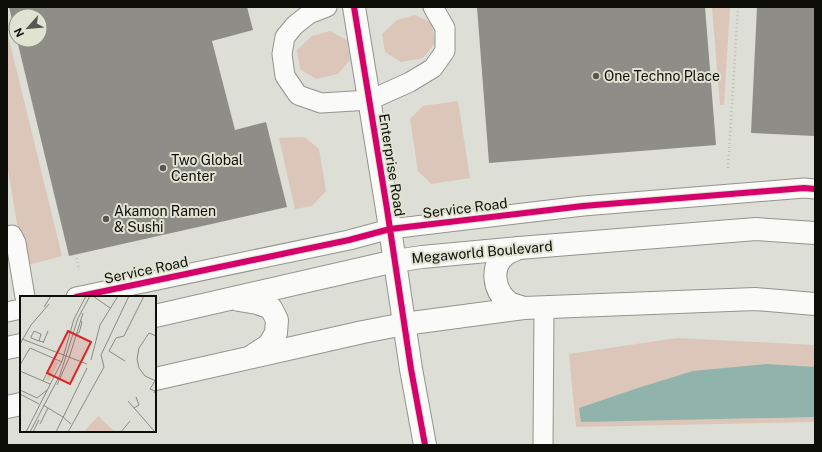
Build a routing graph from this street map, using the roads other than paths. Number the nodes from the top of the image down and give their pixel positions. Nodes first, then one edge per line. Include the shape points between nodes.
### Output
1 (327, 7) edge
2 (354, 7) edge
3 (432, 7) edge
4 (370, 100) junction
5 (815, 189) edge
6 (390, 229) junction
7 (815, 233) edge
8 (12, 235) dead end
9 (519, 248) junction
10 (395, 261) junction
11 (25, 296) edge
12 (81, 296) edge
13 (233, 299) junction
14 (815, 304) edge
15 (20, 308) edge
16 (534, 308) junction
17 (7, 312) edge
18 (156, 316) edge
19 (404, 324) junction
20 (20, 345) edge
21 (7, 348) edge
22 (249, 358) junction
23 (156, 379) edge
24 (20, 404) edge
25 (7, 407) edge
26 (425, 445) edge
27 (543, 445) edge

1 - 4 lane via 309,14 285,37 282,54 285,76 298,95 321,103
2 - 4 main road, Enterprise Road
3 - 4 lane via 445,28 445,50 433,68 410,82
4 - 6 main road, Enterprise Road
5 - 6 lane, Service Road via 583,206
6 - 10 main road, Enterprise Road
6 - 12 lane, Service Road via 349,240
7 - 9 main road, Megaworld Boulevard via 756,229
8 - 11 lane via 16,243
9 - 10 main road, Megaworld Boulevard
9 - 16 main road via 505,255 498,264 494,279 508,303
10 - 13 main road, Megaworld Boulevard
10 - 19 main road, Enterprise Road
13 - 18 main road, Megaworld Boulevard
13 - 22 main road via 271,308 277,320 276,333 269,345
14 - 16 main road via 755,299
15 - 17 lane
16 - 19 main road
16 - 27 lane
19 - 22 main road
19 - 26 main road, Enterprise Road
20 - 21 main road
22 - 23 main road
24 - 25 main road

